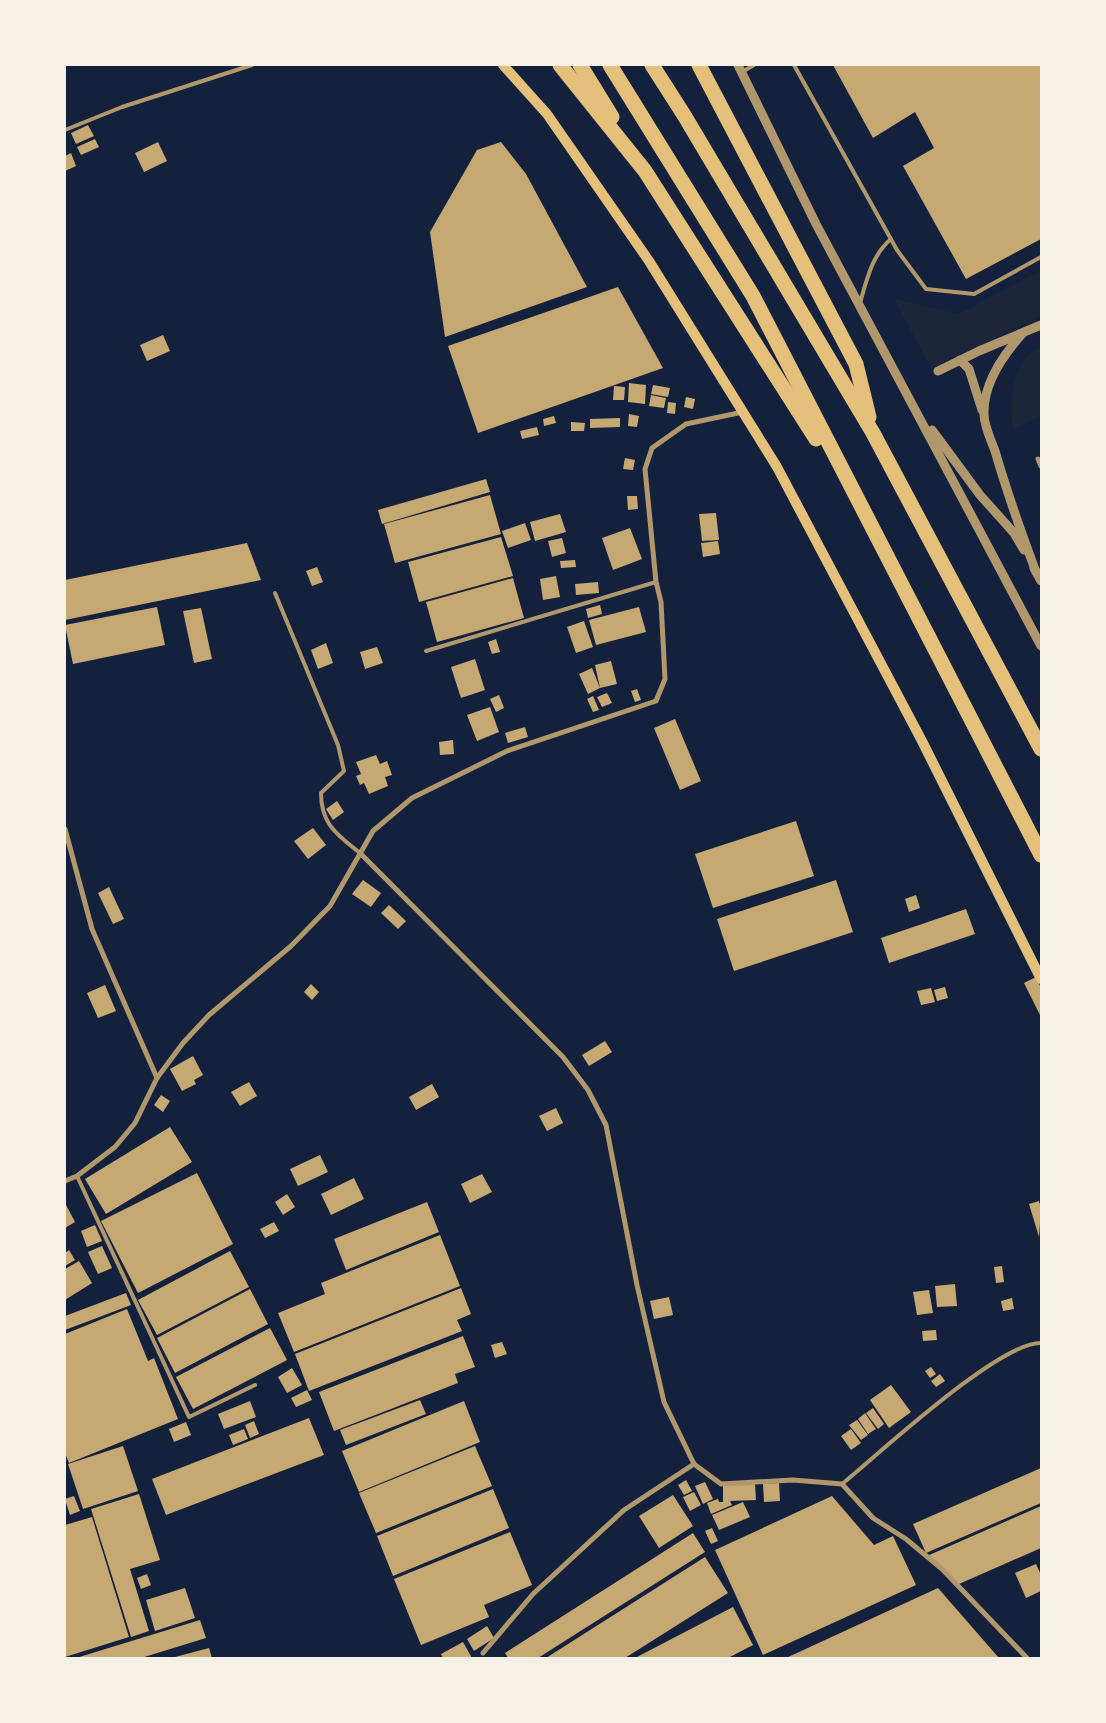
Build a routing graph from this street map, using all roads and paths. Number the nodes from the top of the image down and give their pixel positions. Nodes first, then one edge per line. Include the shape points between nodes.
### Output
1 (252, 65) edge
2 (504, 65) edge
3 (560, 65) edge
4 (580, 65) edge
5 (610, 65) edge
6 (652, 65) edge
7 (698, 65) edge
8 (754, 65) edge
9 (794, 65) edge
10 (740, 68) edge
11 (65, 130) edge
12 (645, 171) junction
13 (891, 239) junction
14 (1041, 257) edge
15 (860, 305) junction
16 (1041, 325) edge
17 (1023, 333) junction
18 (960, 360) junction
19 (938, 371) dead end
20 (915, 407) junction
21 (744, 411) junction
22 (984, 415) junction
23 (872, 433) junction
24 (1038, 459) dead end
25 (1041, 466) edge
26 (858, 502) junction
27 (1036, 572) junction
28 (1041, 581) edge
29 (656, 582) junction
30 (275, 593) dead end
31 (1041, 646) edge
32 (426, 651) dead end
33 (1041, 749) edge
34 (65, 830) edge
35 (360, 853) junction
36 (1041, 855) edge
37 (1041, 979) edge
38 (157, 1078) junction
39 (77, 1176) junction
40 (65, 1181) edge
41 (1041, 1343) edge
42 (255, 1385) dead end
43 (694, 1464) junction
44 (842, 1484) junction
45 (484, 1653) dead end
46 (1027, 1658) edge

1 - 11 lane
2 - 21 main road via 547,114 649,261
3 - 12 highway
4 - 12 highway
5 - 26 highway via 753,296
6 - 23 highway
7 - 23 highway via 856,364
8 - 10 lane
9 - 13 lane
10 - 15 street via 816,224
12 - 26 highway
13 - 14 lane via 926,289 974,294
13 - 15 lane via 880,248
15 - 20 street
16 - 17 street
17 - 18 street
17 - 22 street via 1004,354 992,377
18 - 19 street
18 - 22 street via 969,369
20 - 27 street via 980,495 1014,533
20 - 31 street
21 - 29 street via 686,424 652,448 645,469
21 - 37 main road via 782,475 913,724
22 - 27 street
23 - 33 highway
24 - 25 street
26 - 36 highway
27 - 28 street
29 - 32 lane
29 - 35 street via 661,602 665,679 656,701 507,751 412,798 374,831
30 - 35 lane via 344,771 321,793 321,806 332,830
34 - 38 street via 92,929
35 - 38 street via 330,906 290,946 209,1015
35 - 43 street via 563,1058 588,1090 606,1125 664,1402
38 - 39 street via 135,1123 115,1147
39 - 40 street
39 - 42 lane via 190,1417
41 - 44 lane via 1030,1342 1004,1354
43 - 44 street via 721,1484 793,1480
43 - 45 street via 624,1510 533,1594
44 - 46 street via 873,1518 906,1539 942,1569

